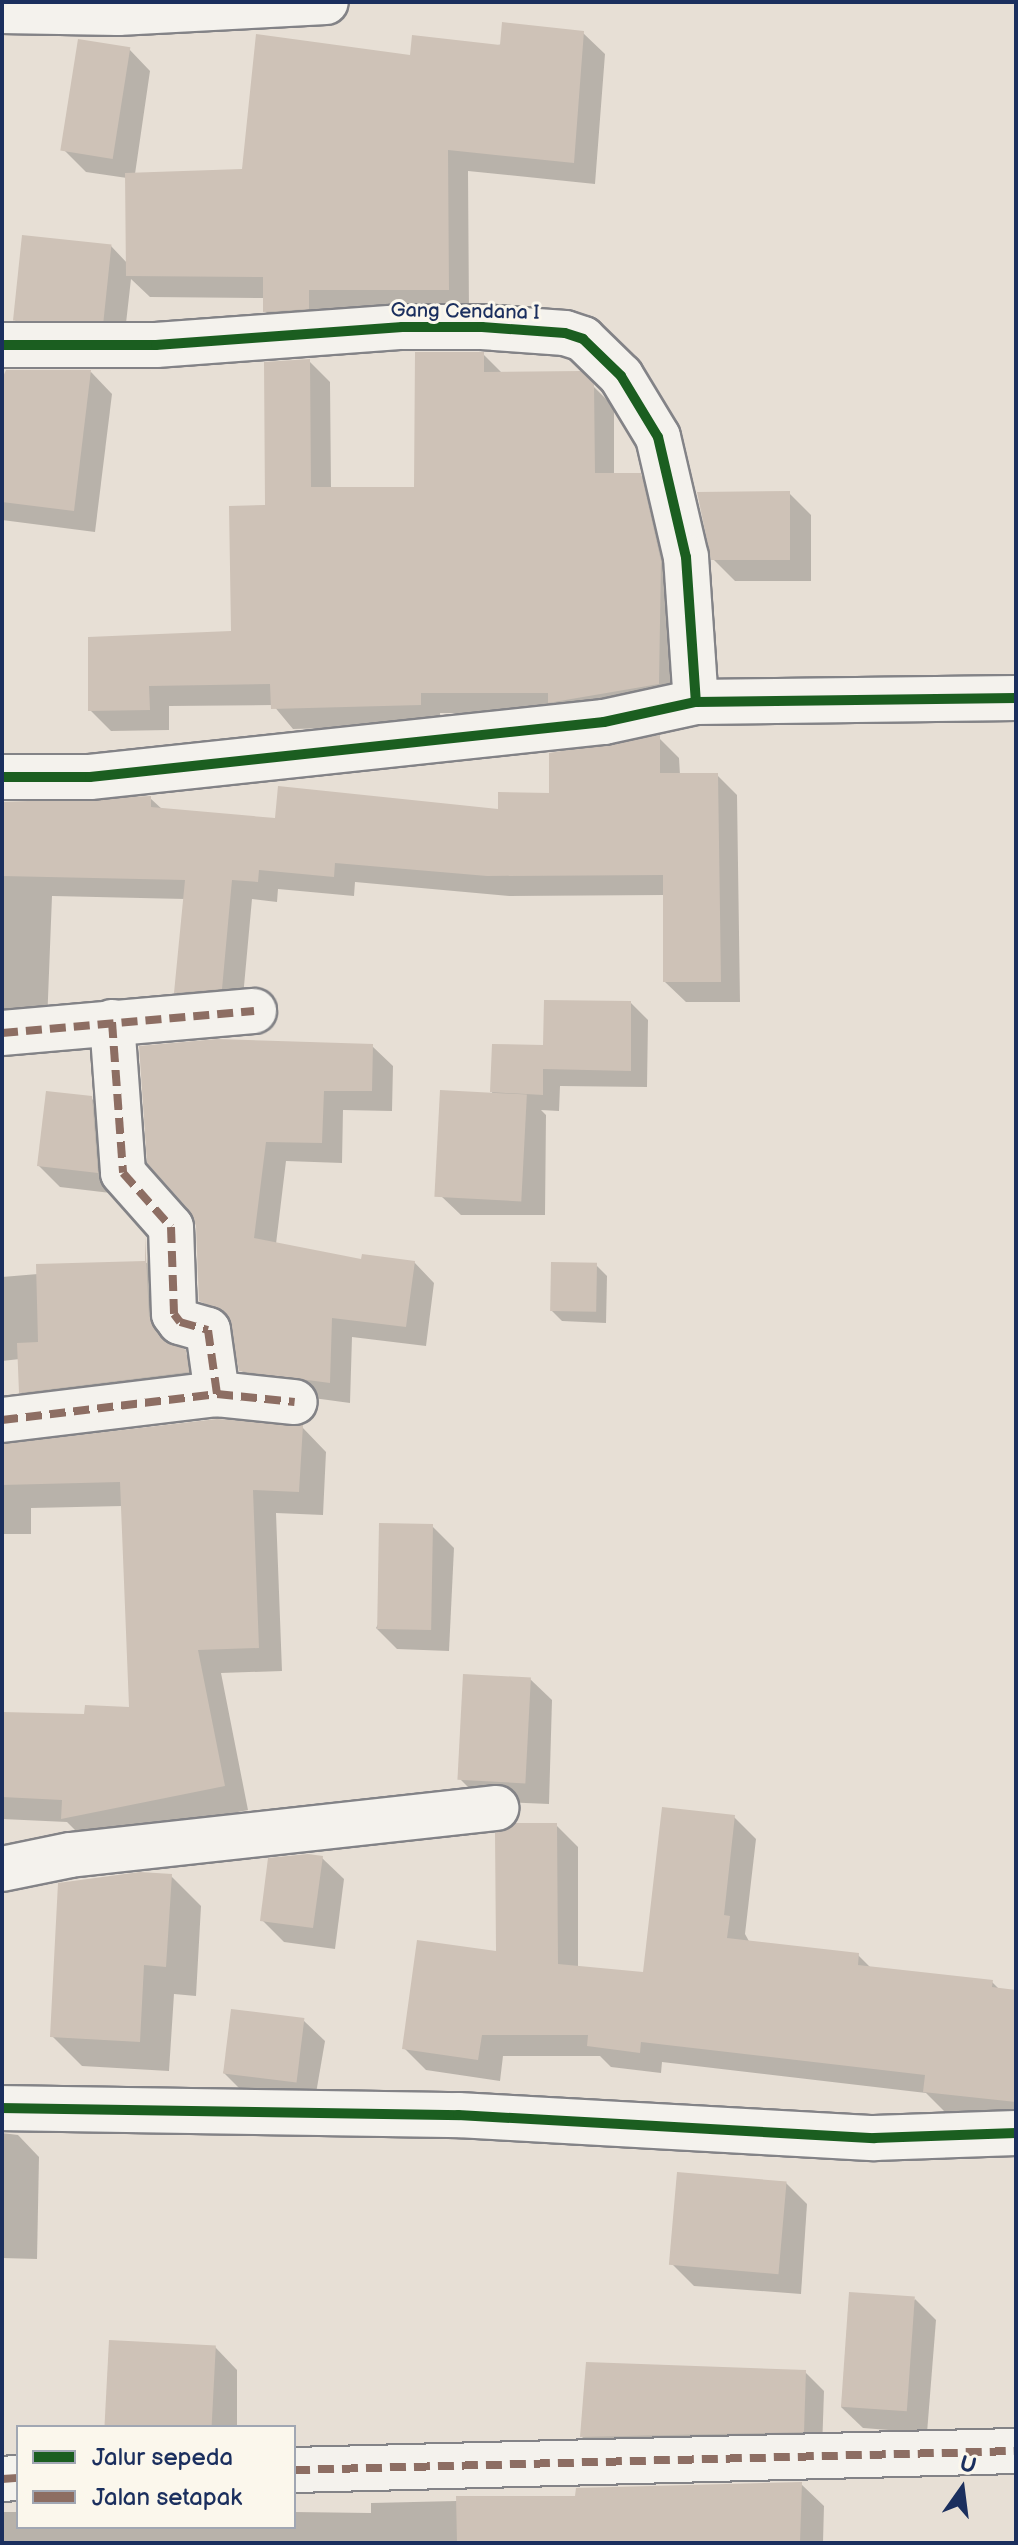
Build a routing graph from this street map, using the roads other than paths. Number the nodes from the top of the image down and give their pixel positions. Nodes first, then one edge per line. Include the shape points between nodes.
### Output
1 (326, 2) edge
2 (2, 11) edge
3 (2, 345) edge
4 (1016, 698) edge
5 (696, 702) junction
6 (2, 777) edge
7 (254, 1011) dead end
8 (112, 1022) junction
9 (2, 1033) edge
10 (217, 1394) junction
11 (295, 1402) dead end
12 (2, 1420) edge
13 (496, 1808) dead end
14 (2, 1869) edge
15 (2, 2108) edge
16 (1016, 2133) edge
17 (1016, 2451) edge
18 (296, 2470) edge

1 - 2 street via 118,13
3 - 5 street, Gang Cendana I via 140,346 402,327 482,327 583,339 621,376 658,437 686,557
4 - 5 street
5 - 6 street via 588,724 90,777
7 - 8 street
8 - 9 street
8 - 10 street via 123,1173 171,1227 174,1314 180,1322 208,1330
10 - 11 street
10 - 12 street
13 - 14 street via 70,1855
15 - 16 street via 458,2115 874,2138
17 - 18 street

